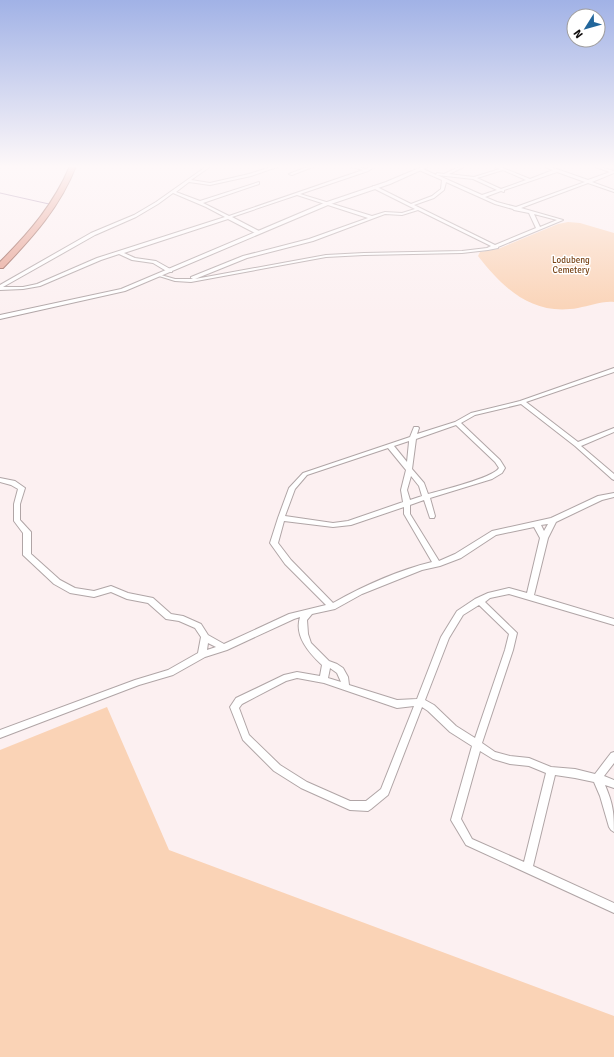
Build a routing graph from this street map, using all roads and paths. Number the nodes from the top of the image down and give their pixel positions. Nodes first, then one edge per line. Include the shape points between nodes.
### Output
1 (48, 215) edge
2 (136, 215) edge
3 (299, 215) edge
4 (364, 215) edge
5 (376, 215) edge
6 (431, 215) edge
7 (532, 215) edge
8 (541, 215) edge
9 (228, 216) joint
10 (370, 217) junction
11 (539, 229) junction
12 (257, 232) junction
13 (496, 247) junction
14 (121, 253) junction
15 (0, 266) edge
16 (170, 271) junction
17 (161, 276) junction
18 (188, 281) junction
19 (0, 288) edge
20 (0, 317) edge
21 (614, 370) edge
22 (522, 402) junction
23 (457, 423) junction
24 (416, 428) dead end
25 (614, 430) edge
26 (413, 437) junction
27 (389, 445) junction
28 (577, 445) junction
29 (409, 471) junction
30 (614, 478) edge
31 (0, 480) edge
32 (614, 495) edge
33 (426, 497) junction
34 (407, 503) junction
35 (432, 516) dead end
36 (281, 518) junction
37 (553, 520) junction
38 (536, 523) junction
39 (544, 538) junction
40 (437, 564) junction
41 (530, 596) junction
42 (478, 601) junction
43 (332, 606) junction
44 (312, 610) junction
45 (292, 616) junction
46 (303, 619) junction
47 (614, 622) edge
48 (205, 637) junction
49 (224, 648) junction
50 (202, 655) junction
51 (326, 664) junction
52 (324, 680) junction
53 (345, 686) junction
54 (420, 702) junction
55 (0, 734) edge
56 (477, 745) junction
57 (614, 756) edge
58 (551, 771) junction
59 (597, 778) junction
60 (614, 784) edge
61 (614, 827) edge
62 (527, 869) junction
63 (614, 908) edge

1 - 15 highway
2 - 19 street via 93,234
3 - 12 street
4 - 10 street
5 - 10 street
6 - 13 street
7 - 11 street
8 - 11 street via 561,220
9 - 12 street
9 - 14 street
10 - 18 street via 311,240 245,257
11 - 13 street
12 - 16 street
13 - 18 street via 466,252 326,256
14 - 16 street via 134,259 154,262
14 - 19 street via 94,260 38,286
16 - 17 street
17 - 18 street
17 - 20 street via 123,290
21 - 22 street
22 - 23 street via 473,414
22 - 28 street
23 - 26 street
23 - 33 street via 498,461 502,468 490,478
24 - 26 street
25 - 28 street
26 - 27 street
26 - 29 street
27 - 29 street
27 - 36 street via 305,474 292,488
28 - 30 street
29 - 33 street via 422,485
29 - 34 street via 404,490
31 - 48 street via 22,488 17,504 17,521 27,532 27,555 57,582 73,591 94,594 111,590 150,600 169,616 198,626
32 - 37 street via 600,498
33 - 34 street
33 - 35 street
34 - 36 street via 341,524
34 - 40 street via 407,514
36 - 43 street via 274,543 288,562
37 - 38 street
37 - 39 street
38 - 39 street
38 - 40 street via 494,532 458,556
39 - 41 street
40 - 43 street via 359,592
41 - 42 street via 509,591
41 - 47 street
42 - 54 street via 460,613 445,637
42 - 56 street via 513,633
43 - 44 street
44 - 45 street
44 - 46 street
45 - 46 street
45 - 49 street
46 - 51 street via 307,645
48 - 49 street
48 - 50 street
49 - 50 street
50 - 55 street via 170,673
51 - 52 street
51 - 53 street via 336,666 345,677
52 - 53 street
52 - 54 street via 297,675 284,678 238,701 234,707 246,737 272,764 304,785 350,805 368,806 384,792
53 - 54 street via 397,704
54 - 56 street
56 - 58 street via 493,755 529,762
56 - 62 street via 456,820 469,842
57 - 59 street
58 - 59 street
58 - 62 street
59 - 60 street
59 - 61 street via 606,796
62 - 63 street

